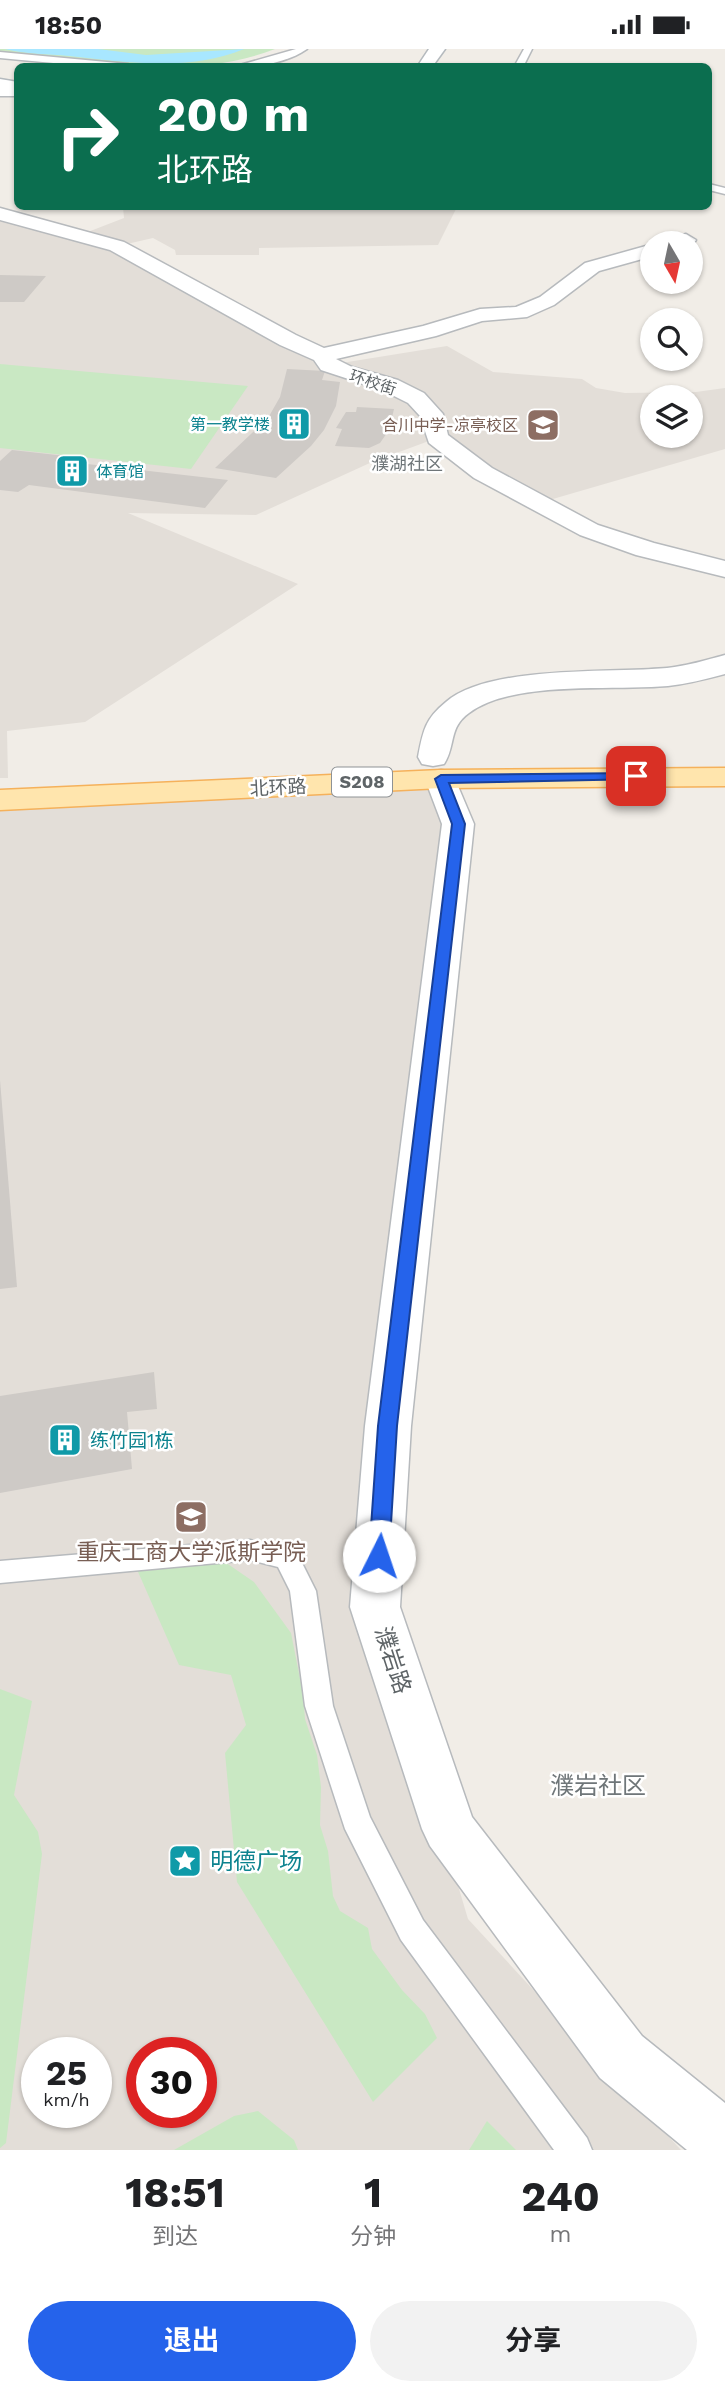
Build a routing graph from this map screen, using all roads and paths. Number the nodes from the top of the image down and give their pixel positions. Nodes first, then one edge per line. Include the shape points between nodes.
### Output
1 (303, 49) edge
2 (438, 49) edge
3 (0, 55) edge
4 (85, 63) edge
5 (256, 63) edge
6 (427, 63) edge
7 (0, 214) edge
8 (640, 254) edge
9 (322, 355) junction
10 (725, 569) edge
11 (725, 664) edge
12 (725, 755) edge
13 (437, 768) junction
14 (725, 777) edge
15 (0, 778) edge
16 (0, 800) edge
17 (0, 1571) edge
18 (725, 2142) edge
19 (575, 2150) edge

1 - 5 lane
2 - 6 street
3 - 4 lane
7 - 9 street, 环校街 via 117,246
8 - 9 street via 592,267 547,301 520,313 481,315
9 - 10 street, 环校街 via 329,365 344,372 416,398 431,414 437,438 483,473 539,503 600,534
11 - 13 street via 667,677 557,681 473,697 444,718 432,739
12 - 13 main road, 北环路 / S208
13 - 14 main road, 北环路 / S208
13 - 15 main road, 北环路 / S208
13 - 16 main road, 北环路 / S208
13 - 18 street, 濮岩路 via 458,824 388,1426 375,1608 449,1829 621,2057
17 - 19 lane via 250,1550 287,1558 303,1591 319,1706 356,1820 412,1930

